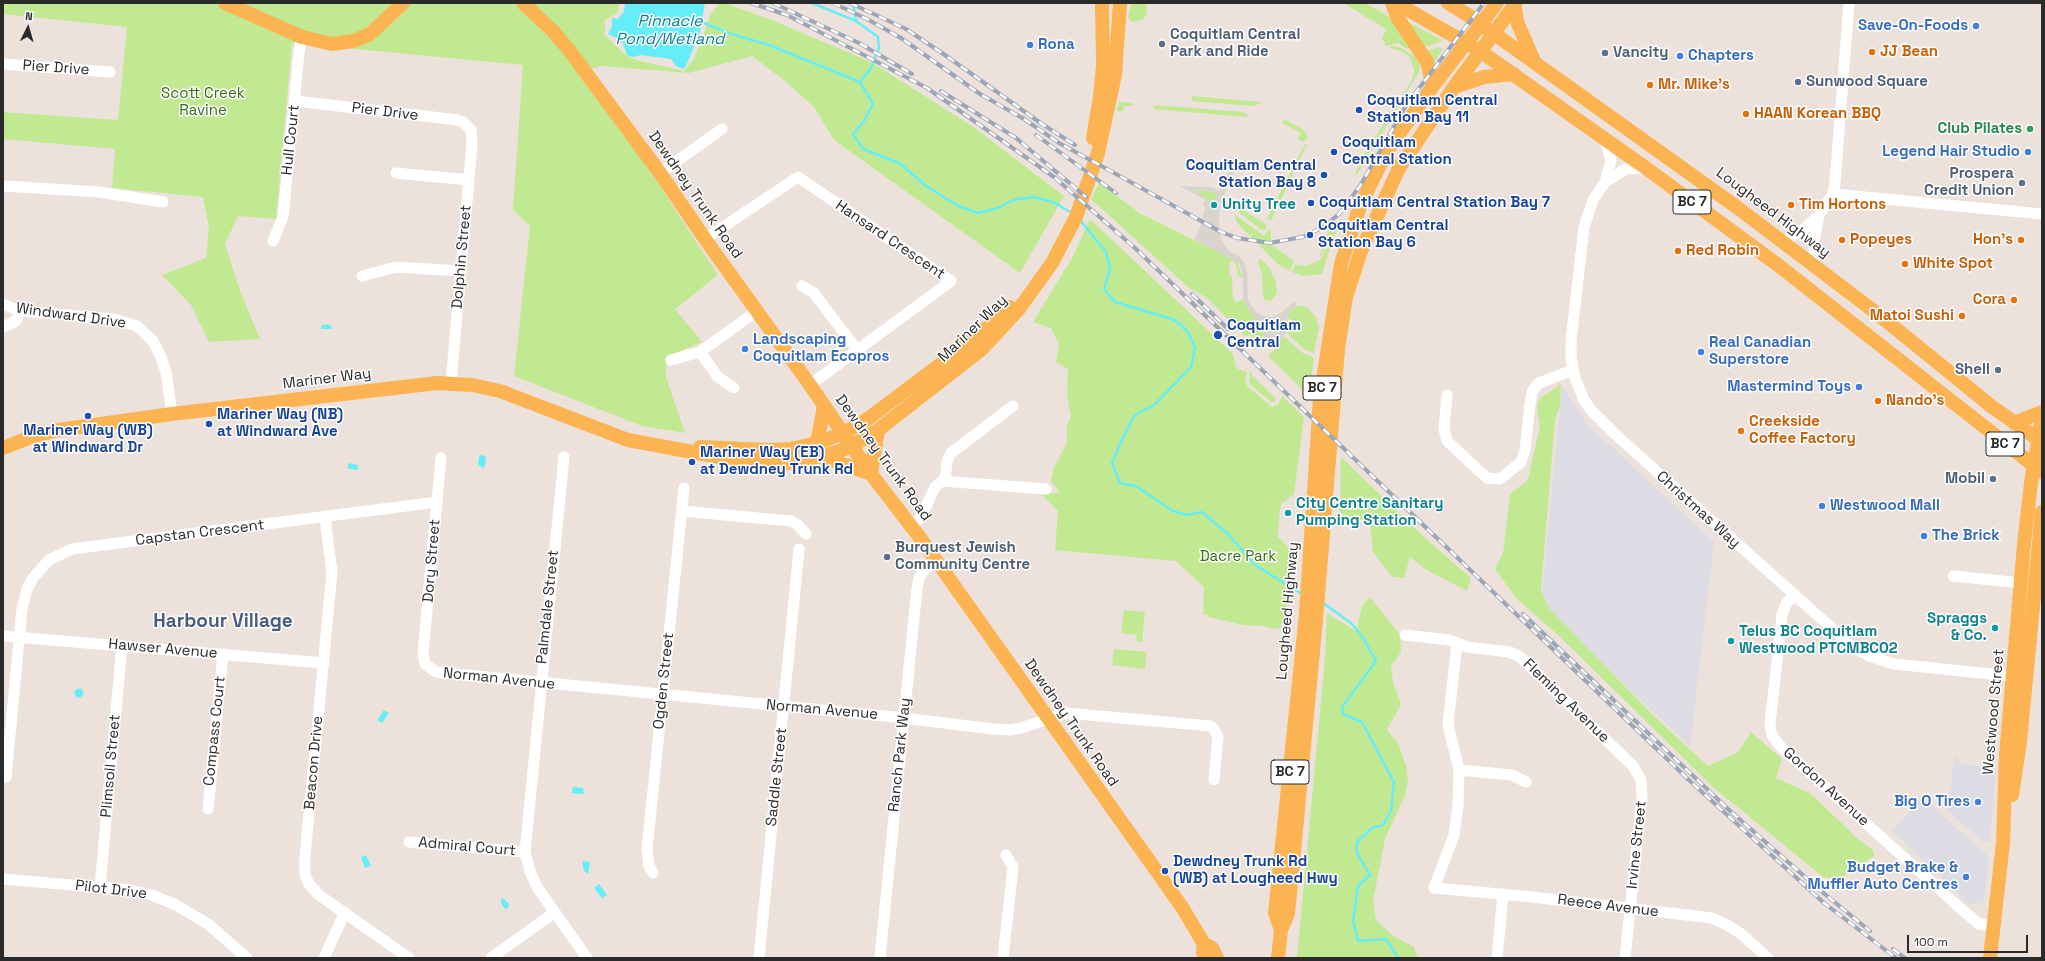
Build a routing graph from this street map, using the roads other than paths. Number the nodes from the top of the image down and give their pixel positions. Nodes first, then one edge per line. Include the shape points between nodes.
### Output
1 (225, 3) edge
2 (403, 3) edge
3 (523, 3) edge
4 (1392, 3) edge
5 (1396, 3) edge
6 (1448, 3) edge
7 (1497, 3) edge
8 (1849, 3) edge
9 (1515, 4) edge
10 (1102, 9) edge
11 (1120, 9) edge
12 (1481, 24) junction
13 (1493, 34) junction
14 (302, 37) junction
15 (1466, 42) junction
16 (1480, 51) junction
17 (1535, 62) junction
18 (3, 64) edge
19 (110, 72) dead end
20 (1514, 74) junction
21 (1433, 86) junction
22 (1454, 87) junction
23 (295, 101) junction
24 (722, 129) dead end
25 (471, 130) joint
26 (1605, 139) junction
27 (1646, 168) junction
28 (396, 173) dead end
29 (660, 173) junction
30 (469, 180) junction
31 (1605, 182) junction
32 (3, 186) edge
33 (1833, 194) junction
34 (163, 202) dead end
35 (2042, 214) edge
36 (1819, 215) junction
37 (705, 239) junction
38 (273, 241) dead end
39 (1783, 242) junction
40 (1814, 265) junction
41 (461, 271) junction
42 (362, 276) dead end
43 (802, 286) dead end
44 (1025, 295) junction
45 (3, 304) edge
46 (20, 311) junction
47 (757, 311) junction
48 (3, 327) edge
49 (858, 351) junction
50 (700, 352) junction
51 (671, 360) dead end
52 (1573, 370) junction
53 (451, 383) junction
54 (810, 385) junction
55 (734, 388) dead end
56 (1447, 395) dead end
57 (824, 406) junction
58 (1013, 406) dead end
59 (2042, 412) edge
60 (172, 414) junction
61 (2042, 418) edge
62 (2014, 423) junction
63 (878, 430) junction
64 (844, 433) junction
65 (2040, 441) edge
66 (817, 443) junction
67 (650, 445) junction
68 (852, 446) junction
69 (3, 448) edge
70 (564, 457) dead end
71 (823, 457) junction
72 (441, 458) dead end
73 (2038, 469) edge
74 (871, 474) junction
75 (945, 481) junction
76 (684, 488) dead end
77 (1046, 489) dead end
78 (437, 502) junction
79 (682, 511) junction
80 (325, 518) junction
81 (2042, 519) edge
82 (912, 527) junction
83 (806, 534) dead end
84 (799, 549) dead end
85 (935, 559) junction
86 (1953, 576) dead end
87 (2022, 583) junction
88 (1313, 591) junction
89 (1794, 595) junction
90 (1405, 635) dead end
91 (3, 636) edge
92 (19, 637) junction
93 (1457, 643) junction
94 (122, 645) junction
95 (223, 654) junction
96 (324, 663) junction
97 (425, 664) joint
98 (2020, 677) junction
99 (540, 683) junction
100 (663, 695) junction
101 (784, 707) junction
102 (904, 718) junction
103 (1046, 718) junction
104 (1459, 770) junction
105 (6, 777) dead end
106 (1214, 780) dead end
107 (1641, 780) joint
108 (1526, 782) dead end
109 (208, 809) dead end
110 (409, 842) dead end
111 (525, 852) junction
112 (1006, 855) dead end
113 (653, 873) dead end
114 (3, 879) edge
115 (100, 888) junction
116 (1503, 894) junction
117 (1630, 908) junction
118 (345, 912) junction
119 (554, 912) junction
120 (1994, 926) junction
121 (1204, 944) junction
122 (247, 958) edge
123 (324, 958) edge
124 (409, 958) edge
125 (491, 958) edge
126 (587, 958) edge
127 (759, 958) edge
128 (880, 958) edge
129 (1003, 958) edge
130 (1205, 958) edge
131 (1217, 958) edge
132 (1278, 958) edge
133 (1496, 958) edge
134 (1625, 958) edge
135 (1768, 958) edge
136 (1990, 958) edge

1 - 14 main road
2 - 14 main road via 380,26 360,39 332,44
3 - 29 main road, Dewdney Trunk Road via 569,50
4 - 21 main road via 1397,17 1427,62
5 - 15 main road
6 - 12 main road
7 - 12 main road, Lougheed Highway
8 - 33 street
9 - 13 main road
9 - 17 main road via 1518,24
10 - 44 main road, Mariner Way via 1103,54 1100,97 1088,159 1073,203
11 - 44 main road, Mariner Way via 1112,92 1092,174 1068,233 1049,268
12 - 13 main road, BC 7
12 - 15 main road, Lougheed Highway / BC 7
13 - 16 main road, Lougheed Highway / BC 7
13 - 17 main road, Lougheed Highway / BC 7
14 - 23 street, Hull Court
15 - 16 main road, BC 7
15 - 21 main road, Lougheed Highway / BC 7
16 - 20 main road, BC 7
16 - 22 main road, Lougheed Highway / BC 7
17 - 39 main road, Lougheed Highway / BC 7
18 - 19 street, Pier Drive
20 - 22 main road via 1484,77
20 - 26 main road, BC 7
21 - 88 main road, Lougheed Highway / BC 7 via 1404,125 1375,172 1354,220 1341,264 1320,399
22 - 88 main road, Lougheed Highway / BC 7 via 1399,168 1361,251 1348,292 1338,349
23 - 25 street, Pier Drive via 458,120
23 - 38 street, Hull Court via 283,217
24 - 29 street
25 - 30 street, Dolphin Street
26 - 27 main road, BC 7
26 - 31 street, Christmas Way via 1611,161
27 - 31 street, Christmas Way via 1626,169
27 - 73 main road, BC 7 via 1784,270
28 - 30 street
29 - 37 main road, Dewdney Trunk Road
30 - 41 street, Dolphin Street
31 - 52 street, Christmas Way via 1589,208 1582,235 1571,340
32 - 34 street via 100,192
33 - 35 street
33 - 36 street
36 - 39 street via 1800,232
36 - 40 street via 1814,242
37 - 47 main road, Dewdney Trunk Road
37 - 49 street, Hansard Crescent via 798,176 951,281
39 - 40 main road, Lougheed Highway / BC 7
40 - 62 main road, Lougheed Highway / BC 7
41 - 42 street via 396,267
41 - 53 street, Dolphin Street
43 - 49 street via 813,292
44 - 63 main road, Mariner Way via 1001,330 970,359
44 - 64 main road, Mariner Way via 981,333 869,418
45 - 46 street, Windward Drive
46 - 48 street via 16,321
46 - 60 street, Windward Drive via 114,319 137,326 153,341 161,357 166,372
47 - 50 street
47 - 54 main road, Dewdney Trunk Road
49 - 54 street, Hansard Crescent
50 - 51 street
50 - 55 street via 718,377
52 - 56 street via 1539,383 1532,392 1525,450 1521,462 1500,480 1487,478 1447,440 1444,428
52 - 89 street, Christmas Way via 1584,400 1600,420
53 - 60 main road, Mariner Way
53 - 67 main road, Mariner Way via 500,391 609,434
54 - 57 main road, Dewdney Trunk Road
57 - 64 main road, Dewdney Trunk Road
57 - 66 main road
58 - 75 street via 951,453 947,461
59 - 62 main road
60 - 69 main road, Mariner Way via 58,430
61 - 65 main road, Westwood Street
62 - 65 main road, Lougheed Highway / BC 7
63 - 68 main road, Mariner Way
63 - 74 main road
64 - 66 main road, Mariner Way
64 - 68 main road, Dewdney Trunk Road
65 - 73 main road, Westwood Street
66 - 67 main road, Mariner Way via 776,450
67 - 71 main road, Mariner Way via 764,464 798,462
68 - 71 main road, Mariner Way
68 - 74 main road, Dewdney Trunk Road
70 - 99 street, Palmdale Street
71 - 74 main road
72 - 78 street, Dory Street
73 - 87 main road, Westwood Street
74 - 82 main road, Dewdney Trunk Road
75 - 77 street
75 - 82 street via 937,484 922,515
76 - 79 street, Ogden Street
78 - 80 street, Capstan Crescent
78 - 97 street, Dory Street via 423,653
79 - 83 street via 790,521
79 - 100 street, Ogden Street
80 - 92 street, Capstan Crescent via 72,549 49,560 33,578 22,609
80 - 96 street, Beacon Drive via 332,572
81 - 98 main road, Westwood Street
82 - 85 main road, Dewdney Trunk Road
84 - 101 street, Saddle Street
85 - 102 street, Ranch Park Way via 919,578 917,588
85 - 103 main road, Dewdney Trunk Road
86 - 87 street
87 - 98 main road, Westwood Street
88 - 132 main road, Lougheed Highway / BC 7 via 1275,913 1281,930
89 - 98 street, Christmas Way via 1850,644 1879,660 1902,665
89 - 120 street, Gordon Avenue via 1786,604 1782,615 1770,725 1772,735 1780,746 1959,907 1979,924
90 - 93 street, Fleming Avenue
91 - 92 street, Hawser Avenue
92 - 94 street, Hawser Avenue
92 - 105 street, Capstan Crescent
93 - 104 street via 1448,725
93 - 107 street, Fleming Avenue via 1467,647 1510,652 1520,657 1633,766
94 - 95 street, Hawser Avenue
94 - 115 street, Plimsoll Street
95 - 96 street, Hawser Avenue
95 - 109 street, Compass Court
96 - 118 street, Beacon Drive via 305,874 312,888
97 - 99 street, Norman Avenue via 439,673
98 - 120 main road, Westwood Street via 2006,755 2003,843
99 - 100 street, Norman Avenue
99 - 111 street, Palmdale Street
100 - 101 street, Norman Avenue
100 - 113 street, Ogden Street via 647,850 649,866
101 - 102 street, Norman Avenue
101 - 127 street, Saddle Street
102 - 103 street, Norman Avenue via 1010,730
102 - 128 street, Ranch Park Way
103 - 106 street, Norman Avenue via 1066,712 1210,726 1218,737
103 - 121 main road, Dewdney Trunk Road via 1182,907
104 - 108 street via 1512,775
104 - 116 street, Reece Avenue via 1459,799 1454,835 1434,888
107 - 117 street, Irvine Street via 1642,797
110 - 111 street, Admiral Court
111 - 119 street via 533,879
112 - 129 street via 1013,867
114 - 115 street, Pilot Drive
115 - 122 street, Pilot Drive via 144,893 176,905 208,924
116 - 117 street, Reece Avenue
116 - 133 street
117 - 134 street, Irvine Street
117 - 135 street, Reece Avenue via 1718,920 1740,933
118 - 123 street
118 - 124 street, Beacon Drive
119 - 125 street
119 - 126 street
120 - 136 main road, Westwood Street
121 - 130 main road, Dewdney Trunk Road
121 - 131 main road, Dewdney Trunk Road via 1212,948

